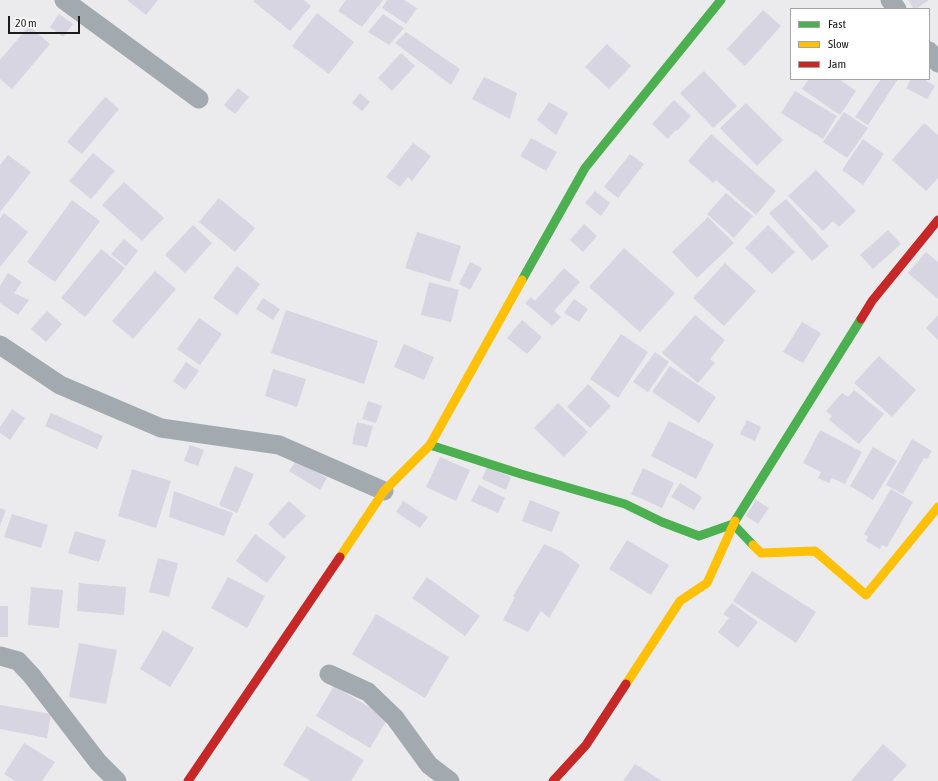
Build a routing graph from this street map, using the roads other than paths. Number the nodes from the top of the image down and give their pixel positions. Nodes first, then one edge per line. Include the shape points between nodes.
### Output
1 (64, 0) edge
2 (890, 0) edge
3 (714, 2) edge
4 (896, 8) edge
5 (930, 52) edge
6 (938, 63) edge
7 (199, 99) dead end
8 (938, 220) edge
9 (0, 345) edge
10 (430, 445) junction
11 (384, 491) junction
12 (938, 507) edge
13 (732, 524) junction
14 (0, 656) edge
15 (329, 674) dead end
16 (117, 781) edge
17 (188, 781) edge
18 (450, 781) edge
19 (553, 781) edge

1 - 7 street
2 - 4 street
3 - 10 street via 585,168
5 - 6 street
8 - 13 street via 872,301
9 - 11 street via 60,385 161,428 279,445
10 - 11 street
10 - 13 street via 625,504 662,522 700,536
11 - 17 street
12 - 13 street via 866,594 815,551 761,553
13 - 19 street via 707,583 680,601 586,746
14 - 16 street via 18,662 32,676 98,762
15 - 18 street via 368,692 395,718 429,765

